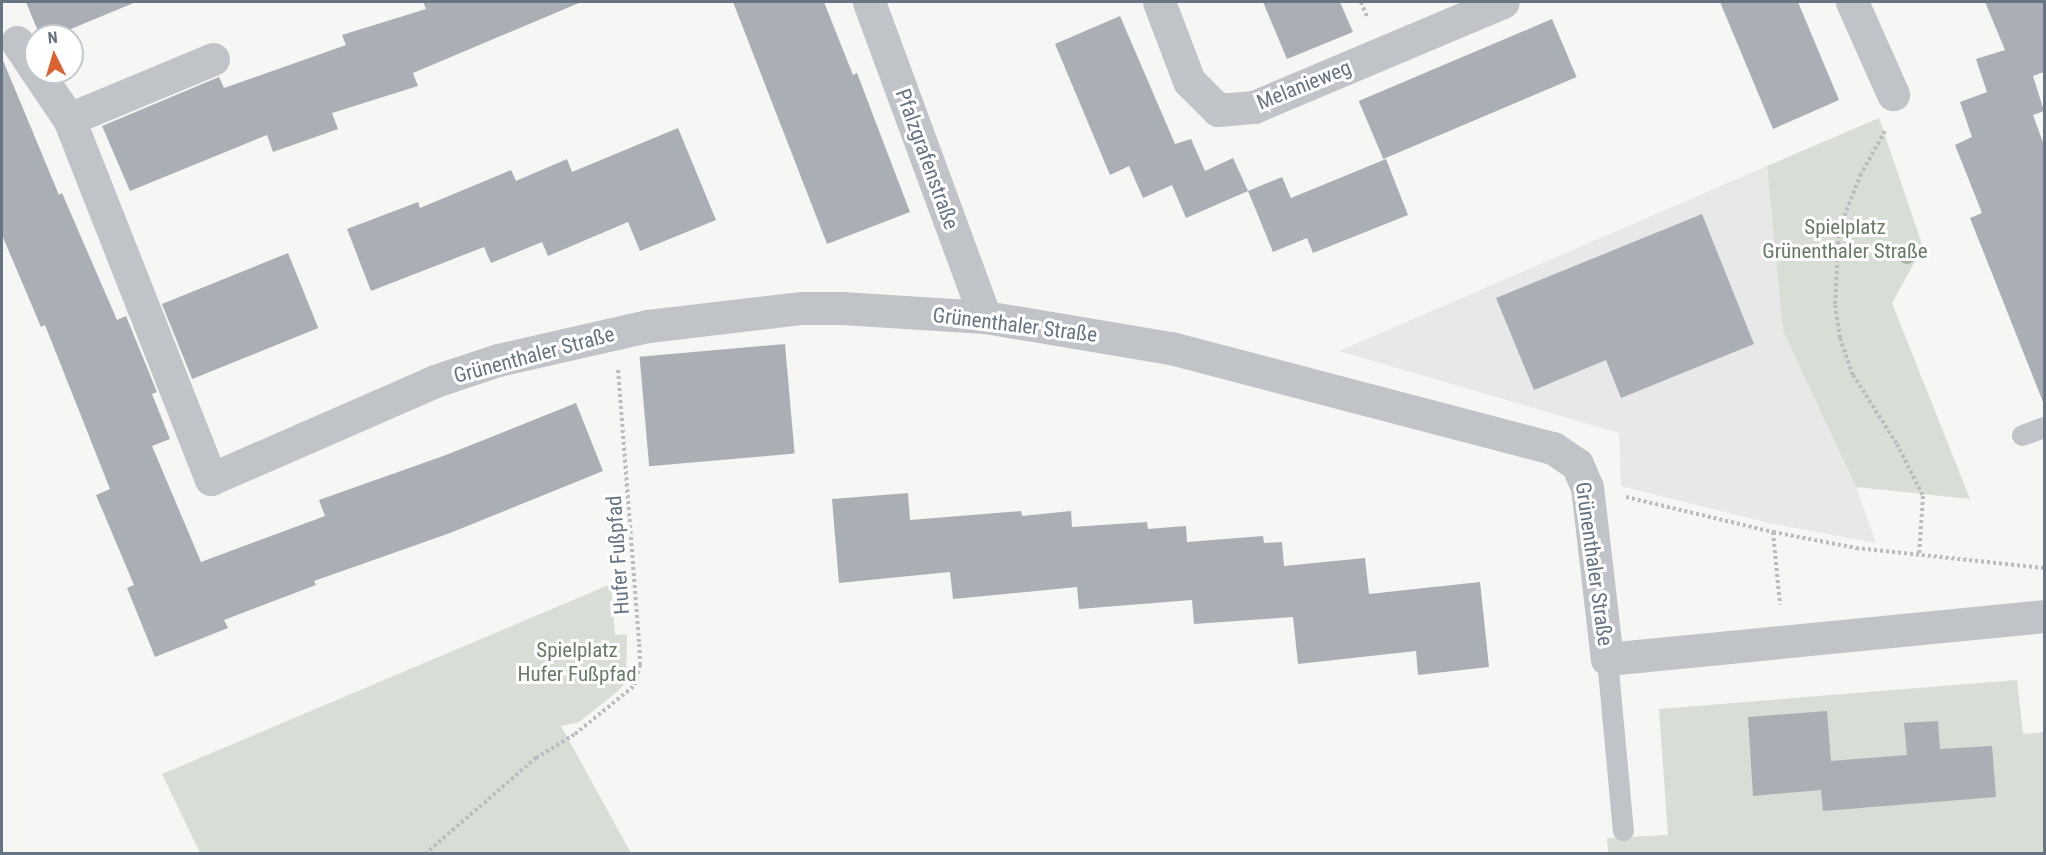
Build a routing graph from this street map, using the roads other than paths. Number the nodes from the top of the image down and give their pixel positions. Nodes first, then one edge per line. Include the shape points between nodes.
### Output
1 (869, 2) edge
2 (1159, 2) edge
3 (1503, 2) edge
4 (1852, 2) edge
5 (17, 42) dead end
6 (24, 52) edge
7 (213, 59) dead end
8 (46, 84) edge
9 (1893, 94) road end
10 (69, 119) junction
11 (985, 317) junction
12 (2044, 427) edge
13 (2022, 435) dead end
14 (2044, 616) edge
15 (1607, 659) junction
16 (1623, 830) dead end

1 - 11 street, Pfalzgrafenstraße
2 - 3 street, Melanieweg via 1189,81 1218,110 1254,107
4 - 9 street
5 - 6 street, Grünenthaler Straße
7 - 10 street
8 - 10 street, Grünenthaler Straße
10 - 11 street, Grünenthaler Straße via 212,479 435,381 498,360 648,326 802,308
11 - 15 street, Grünenthaler Straße via 1172,348 1553,448 1577,464 1587,487
12 - 13 lane
14 - 15 street, Grünenthaler Straße
15 - 16 lane

